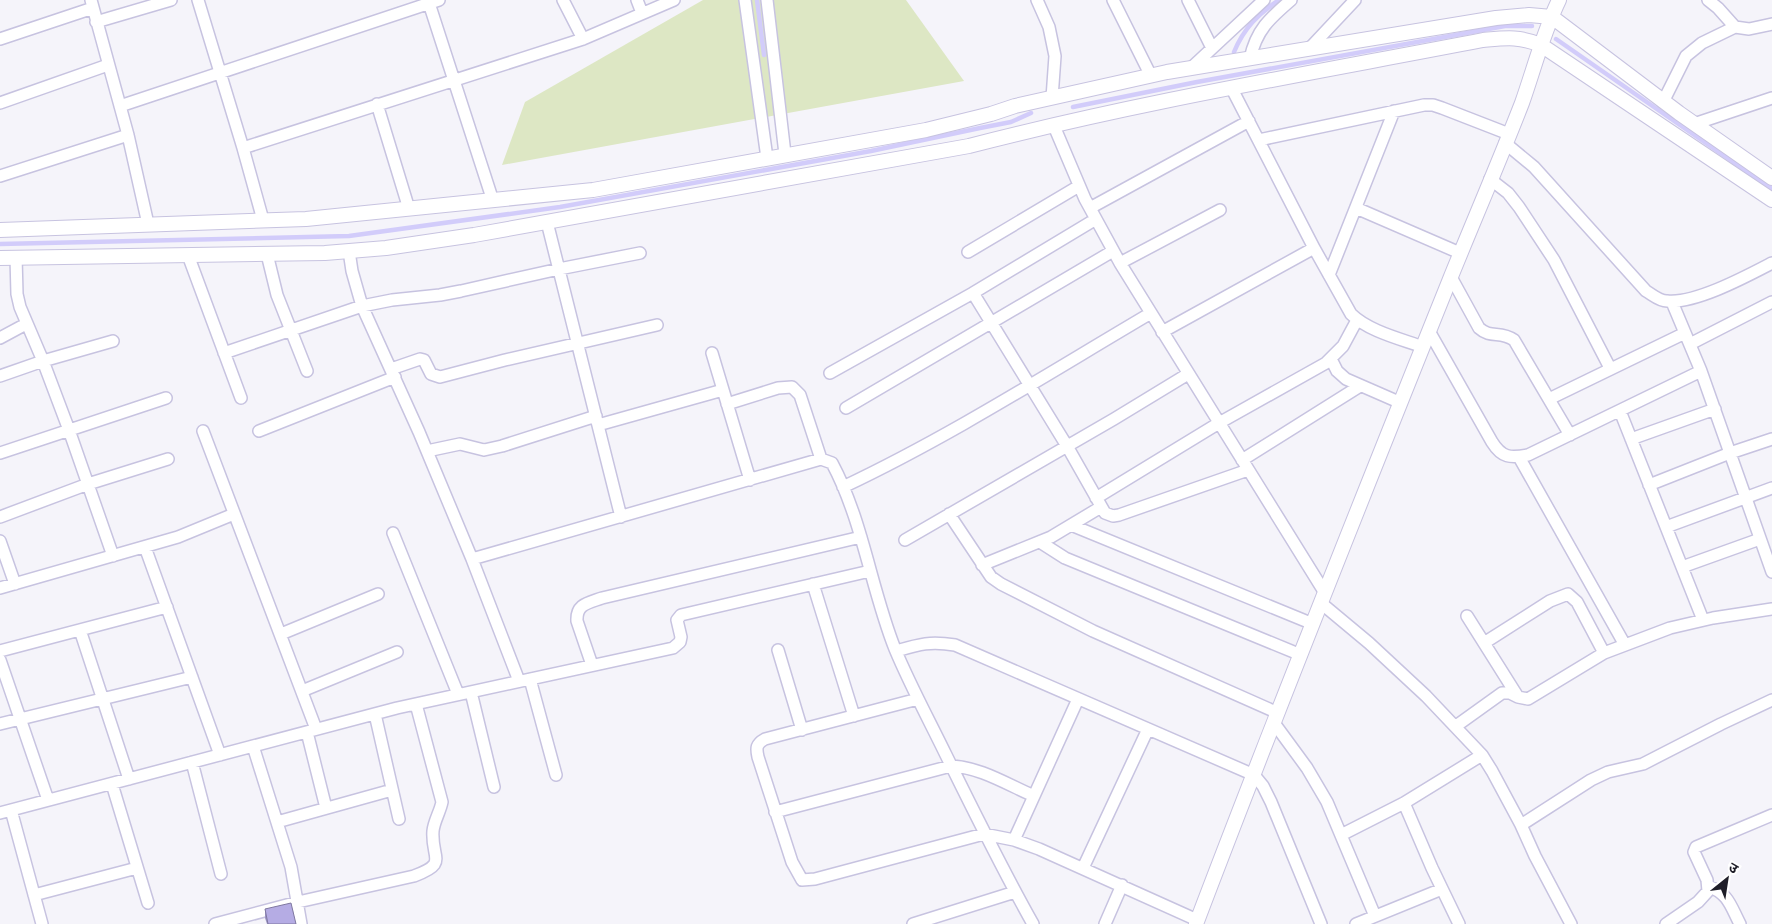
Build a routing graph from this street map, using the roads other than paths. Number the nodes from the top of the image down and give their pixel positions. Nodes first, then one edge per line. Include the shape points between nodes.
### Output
1 (171, 0) edge
2 (198, 0) edge
3 (563, 0) edge
4 (637, 0) edge
5 (674, 0) edge
6 (745, 0) edge
7 (767, 0) edge
8 (1037, 0) edge
9 (1113, 0) edge
10 (1188, 0) edge
11 (1264, 0) edge
12 (1291, 0) edge
13 (1355, 0) edge
14 (1558, 0) edge
15 (1708, 0) edge
16 (432, 1) edge
17 (92, 4) edge
18 (642, 14) junction
19 (1552, 17) junction
20 (96, 22) junction
21 (1772, 24) edge
22 (1734, 27) junction
23 (0, 39) edge
24 (583, 39) junction
25 (1541, 45) junction
26 (1212, 48) junction
27 (1308, 49) junction
28 (1250, 58) junction
29 (108, 65) junction
30 (1191, 68) junction
31 (220, 73) junction
32 (1151, 76) junction
33 (454, 79) junction
34 (1232, 89) junction
35 (1052, 98) junction
36 (1772, 98) edge
37 (1663, 102) junction
38 (0, 103) edge
39 (377, 104) junction
40 (120, 106) junction
41 (1394, 111) junction
42 (1249, 121) junction
43 (1694, 124) junction
44 (1054, 126) junction
45 (128, 136) junction
46 (1507, 138) junction
47 (1259, 140) junction
48 (243, 148) junction
49 (776, 156) junction
50 (0, 176) edge
51 (1772, 178) edge
52 (1490, 179) junction
53 (1079, 186) junction
54 (1772, 200) edge
55 (493, 201) junction
56 (1090, 208) junction
57 (1356, 208) junction
58 (409, 209) junction
59 (1220, 210) dead end
60 (1096, 219) junction
61 (263, 220) junction
62 (547, 222) junction
63 (148, 224) junction
64 (0, 230) edge
65 (1314, 248) junction
66 (349, 251) junction
67 (1113, 251) junction
68 (968, 252) dead end
69 (640, 253) dead end
70 (1460, 253) junction
71 (188, 254) junction
72 (267, 254) junction
73 (16, 257) junction
74 (0, 258) edge
75 (1772, 263) edge
76 (1120, 264) junction
77 (559, 269) junction
78 (1329, 276) junction
79 (1451, 277) junction
80 (973, 293) junction
81 (1672, 302) junction
82 (1772, 302) edge
83 (362, 306) junction
84 (1150, 313) junction
85 (1357, 320) junction
86 (991, 323) junction
87 (26, 324) junction
88 (657, 325) dead end
89 (291, 330) junction
90 (1429, 331) junction
91 (1162, 332) junction
92 (1685, 333) junction
93 (0, 338) edge
94 (113, 341) dead end
95 (578, 343) junction
96 (1690, 344) junction
97 (1423, 347) junction
98 (224, 353) junction
99 (712, 353) dead end
100 (1331, 359) junction
101 (43, 362) junction
102 (1610, 368) junction
103 (1701, 371) junction
104 (306, 372) dead end
105 (393, 373) junction
106 (830, 373) dead end
107 (1188, 374) junction
108 (0, 376) edge
109 (1028, 385) junction
110 (1360, 386) junction
111 (723, 390) junction
112 (166, 398) dead end
113 (241, 398) dead end
114 (1549, 399) junction
115 (1401, 403) junction
116 (727, 404) junction
117 (846, 408) dead end
118 (1714, 409) junction
119 (1620, 410) junction
120 (597, 421) junction
121 (1219, 423) junction
122 (69, 430) junction
123 (203, 431) dead end
124 (259, 431) dead end
125 (1570, 435) junction
126 (1632, 439) junction
127 (1772, 439) edge
128 (1067, 446) junction
129 (427, 451) junction
130 (0, 452) edge
131 (1730, 453) junction
132 (1519, 457) junction
133 (168, 459) dead end
134 (821, 459) junction
135 (1245, 465) junction
136 (750, 480) junction
137 (88, 484) junction
138 (1649, 484) junction
139 (843, 487) junction
140 (1772, 488) edge
141 (1745, 498) junction
142 (1098, 503) junction
143 (234, 514) junction
144 (949, 514) junction
145 (0, 517) edge
146 (620, 517) junction
147 (1071, 526) junction
148 (1666, 527) junction
149 (393, 533) dead end
150 (861, 537) junction
151 (1760, 539) junction
152 (905, 540) dead end
153 (0, 541) edge
154 (1040, 542) junction
155 (145, 547) junction
156 (113, 556) junction
157 (472, 559) junction
158 (982, 565) junction
159 (1682, 567) junction
160 (870, 571) junction
161 (1772, 572) edge
162 (16, 584) junction
163 (813, 584) junction
164 (0, 588) edge
165 (378, 594) dead end
166 (1323, 598) junction
167 (167, 607) junction
168 (1772, 610) edge
169 (1467, 616) dead end
170 (1703, 620) junction
171 (1313, 624) junction
172 (80, 630) junction
173 (281, 634) junction
174 (1484, 643) junction
175 (1625, 645) junction
176 (778, 650) dead end
177 (0, 651) edge
178 (896, 651) junction
179 (397, 652) dead end
180 (1604, 653) junction
181 (1301, 655) junction
182 (0, 660) edge
183 (592, 665) junction
184 (192, 677) junction
185 (524, 680) junction
186 (302, 691) junction
187 (471, 692) junction
188 (458, 694) junction
189 (1518, 697) junction
190 (102, 698) junction
191 (918, 699) junction
192 (1078, 699) junction
193 (1772, 700) edge
194 (416, 704) junction
195 (374, 714) junction
196 (854, 716) junction
197 (20, 718) junction
198 (1276, 718) junction
199 (0, 724) edge
200 (1456, 726) junction
201 (311, 730) junction
202 (802, 730) junction
203 (1148, 730) junction
204 (253, 746) junction
205 (220, 755) junction
206 (1482, 755) junction
207 (192, 762) junction
208 (951, 766) junction
209 (556, 775) dead end
210 (1254, 775) junction
211 (129, 779) junction
212 (112, 784) junction
213 (494, 787) dead end
214 (392, 790) junction
215 (1034, 796) junction
216 (48, 800) junction
217 (1404, 803) junction
218 (326, 808) junction
219 (5, 811) edge
220 (775, 812) junction
221 (1772, 815) edge
222 (399, 819) dead end
223 (277, 822) junction
224 (1521, 825) junction
225 (984, 834) junction
226 (1341, 835) junction
227 (1014, 840) junction
228 (137, 868) junction
229 (1083, 868) junction
230 (221, 874) dead end
231 (1122, 885) junction
232 (1708, 886) junction
233 (1442, 888) junction
234 (1015, 892) junction
235 (34, 895) junction
236 (298, 902) junction
237 (148, 903) dead end
238 (1375, 916) junction
239 (1196, 922) edge
240 (42, 924) edge
241 (215, 924) edge
242 (301, 924) edge
243 (913, 924) edge
244 (1033, 924) edge
245 (1105, 924) edge
246 (1321, 924) edge
247 (1356, 924) edge
248 (1459, 924) edge
249 (1571, 924) edge
250 (1666, 924) edge
251 (1740, 924) edge

1 - 20 street
2 - 31 street
3 - 24 street
4 - 18 street
5 - 18 street
6 - 49 street
7 - 49 street
8 - 35 street via 1049,27 1055,56
9 - 32 street
10 - 26 street
11 - 26 street
12 - 28 street via 1264,25
13 - 27 street
14 - 19 street
15 - 22 street
16 - 31 street
16 - 33 street
17 - 20 street
17 - 23 street
18 - 24 street
19 - 25 street
19 - 27 street via 1496,18
19 - 37 street
20 - 29 street
21 - 22 street via 1749,29
22 - 37 street via 1702,43 1686,56
24 - 33 street
25 - 34 street via 1512,37 1484,40
25 - 46 street
25 - 54 street
26 - 30 street
27 - 28 street
28 - 30 street
29 - 38 street
29 - 40 street
30 - 32 street
31 - 40 street
31 - 48 street
32 - 35 street
33 - 39 street
33 - 55 street
34 - 42 street
34 - 44 street
35 - 49 street via 926,130
36 - 43 street
37 - 43 street
39 - 48 street
39 - 58 street
40 - 45 street
41 - 46 street via 1433,105
41 - 47 street
41 - 57 street
42 - 47 street
42 - 56 street
43 - 51 street
44 - 53 street
44 - 62 street via 969,146
45 - 50 street
45 - 63 street
46 - 52 street
46 - 81 street via 1646,291
47 - 65 street
48 - 61 street
49 - 55 street via 594,190
52 - 70 street
52 - 102 street via 1519,207 1554,260
53 - 56 street
53 - 68 street
55 - 58 street
56 - 60 street
57 - 70 street
57 - 78 street
58 - 61 street
59 - 76 street
60 - 67 street
60 - 80 street
61 - 63 street
62 - 66 street
62 - 77 street
63 - 64 street
65 - 78 street
65 - 91 street
66 - 72 street
66 - 83 street
67 - 76 street
67 - 86 street
69 - 77 street
70 - 79 street
71 - 72 street
71 - 73 street
71 - 98 street
72 - 89 street via 277,295
73 - 74 street
73 - 87 street via 17,294
75 - 81 street via 1694,298
76 - 84 street
77 - 83 street via 462,291
77 - 95 street
78 - 85 street
79 - 90 street
79 - 114 street via 1479,328 1485,333 1501,333 1514,340
80 - 86 street
80 - 106 street
81 - 92 street
82 - 96 street
83 - 89 street
83 - 105 street
84 - 91 street
84 - 109 street
85 - 97 street
85 - 100 street via 1343,346
86 - 109 street
86 - 117 street
87 - 93 street
87 - 101 street
88 - 95 street
89 - 98 street
89 - 104 street
90 - 97 street
90 - 132 street via 1497,451
91 - 107 street
92 - 96 street
92 - 102 street
94 - 101 street
95 - 105 street via 440,377 432,374 420,359
95 - 120 street
96 - 103 street
97 - 115 street
98 - 113 street
99 - 111 street
100 - 110 street via 1337,372
100 - 121 street
101 - 108 street
101 - 122 street
102 - 114 street
103 - 118 street
103 - 119 street
105 - 124 street
105 - 129 street
107 - 121 street
107 - 128 street
109 - 128 street
109 - 139 street via 884,468
110 - 115 street
110 - 135 street
111 - 116 street
111 - 120 street
112 - 122 street
114 - 125 street
115 - 166 street
116 - 134 street via 778,388 792,387 800,395
116 - 136 street
118 - 126 street
118 - 131 street
119 - 125 street
119 - 126 street
120 - 129 street via 484,450 460,444
120 - 146 street
121 - 135 street
121 - 142 street
122 - 130 street
122 - 137 street
123 - 143 street
125 - 132 street
126 - 138 street
127 - 131 street
128 - 142 street
128 - 144 street
129 - 157 street
131 - 138 street
131 - 141 street
132 - 175 street
133 - 137 street
134 - 136 street
134 - 139 street via 832,463
135 - 142 street via 1119,515 1109,515
135 - 166 street
136 - 146 street
137 - 145 street
137 - 156 street
138 - 148 street
139 - 150 street
140 - 141 street
141 - 148 street
141 - 151 street
142 - 147 street
143 - 155 street via 196,531
143 - 173 street
144 - 152 street
144 - 158 street
146 - 157 street
147 - 154 street
147 - 171 street
148 - 159 street
149 - 188 street
150 - 160 street
150 - 183 street via 586,603 576,614
151 - 159 street
151 - 161 street
153 - 162 street
154 - 158 street
154 - 181 street via 1065,558
155 - 156 street
155 - 167 street
156 - 162 street
157 - 185 street
158 - 198 street via 1001,584
159 - 170 street
160 - 163 street
160 - 178 street
162 - 164 street
163 - 183 street via 681,615 677,620 681,637 677,646
163 - 196 street
165 - 173 street
166 - 171 street
166 - 200 street
167 - 172 street
167 - 184 street
168 - 170 street
169 - 174 street
170 - 175 street
171 - 181 street
172 - 177 street
172 - 190 street
173 - 186 street
174 - 180 street via 1550,601 1568,594 1577,602
174 - 189 street
175 - 180 street
176 - 202 street
178 - 191 street
178 - 192 street via 922,643 955,646
179 - 186 street
180 - 189 street via 1532,697
181 - 198 street
182 - 197 street
183 - 185 street
184 - 190 street
184 - 205 street
185 - 187 street
185 - 209 street
186 - 201 street
187 - 188 street
187 - 213 street
188 - 194 street
189 - 200 street via 1506,693 1497,696
190 - 197 street
190 - 211 street
191 - 196 street
191 - 208 street
192 - 203 street
192 - 215 street
193 - 224 street via 1643,764 1608,772 1591,780
194 - 195 street
194 - 236 street via 442,802 432,834 435,866 414,876
195 - 201 street
195 - 214 street
196 - 202 street
197 - 199 street
197 - 216 street
198 - 210 street
198 - 226 street via 1327,802
200 - 206 street
201 - 204 street
201 - 218 street
202 - 220 street via 765,739 756,749
203 - 210 street
203 - 229 street
204 - 205 street
204 - 223 street
205 - 207 street
206 - 217 street
206 - 224 street
207 - 211 street
207 - 230 street
208 - 215 street via 971,769
208 - 220 street
208 - 225 street
210 - 239 street
210 - 246 street via 1271,802
211 - 212 street
212 - 216 street
212 - 228 street
214 - 218 street
214 - 222 street
215 - 227 street
216 - 219 street
217 - 226 street
217 - 233 street
218 - 223 street
219 - 235 street
220 - 225 street via 792,862 802,880
221 - 232 street via 1696,847 1694,852
223 - 236 street
224 - 249 street
225 - 227 street
225 - 234 street
226 - 238 street
227 - 229 street
228 - 235 street
228 - 237 street
229 - 231 street
231 - 239 street
231 - 245 street
232 - 250 street via 1698,902
232 - 251 street via 1726,896
233 - 238 street
233 - 248 street
234 - 243 street
234 - 244 street
235 - 240 street
236 - 241 street
236 - 242 street
238 - 247 street

